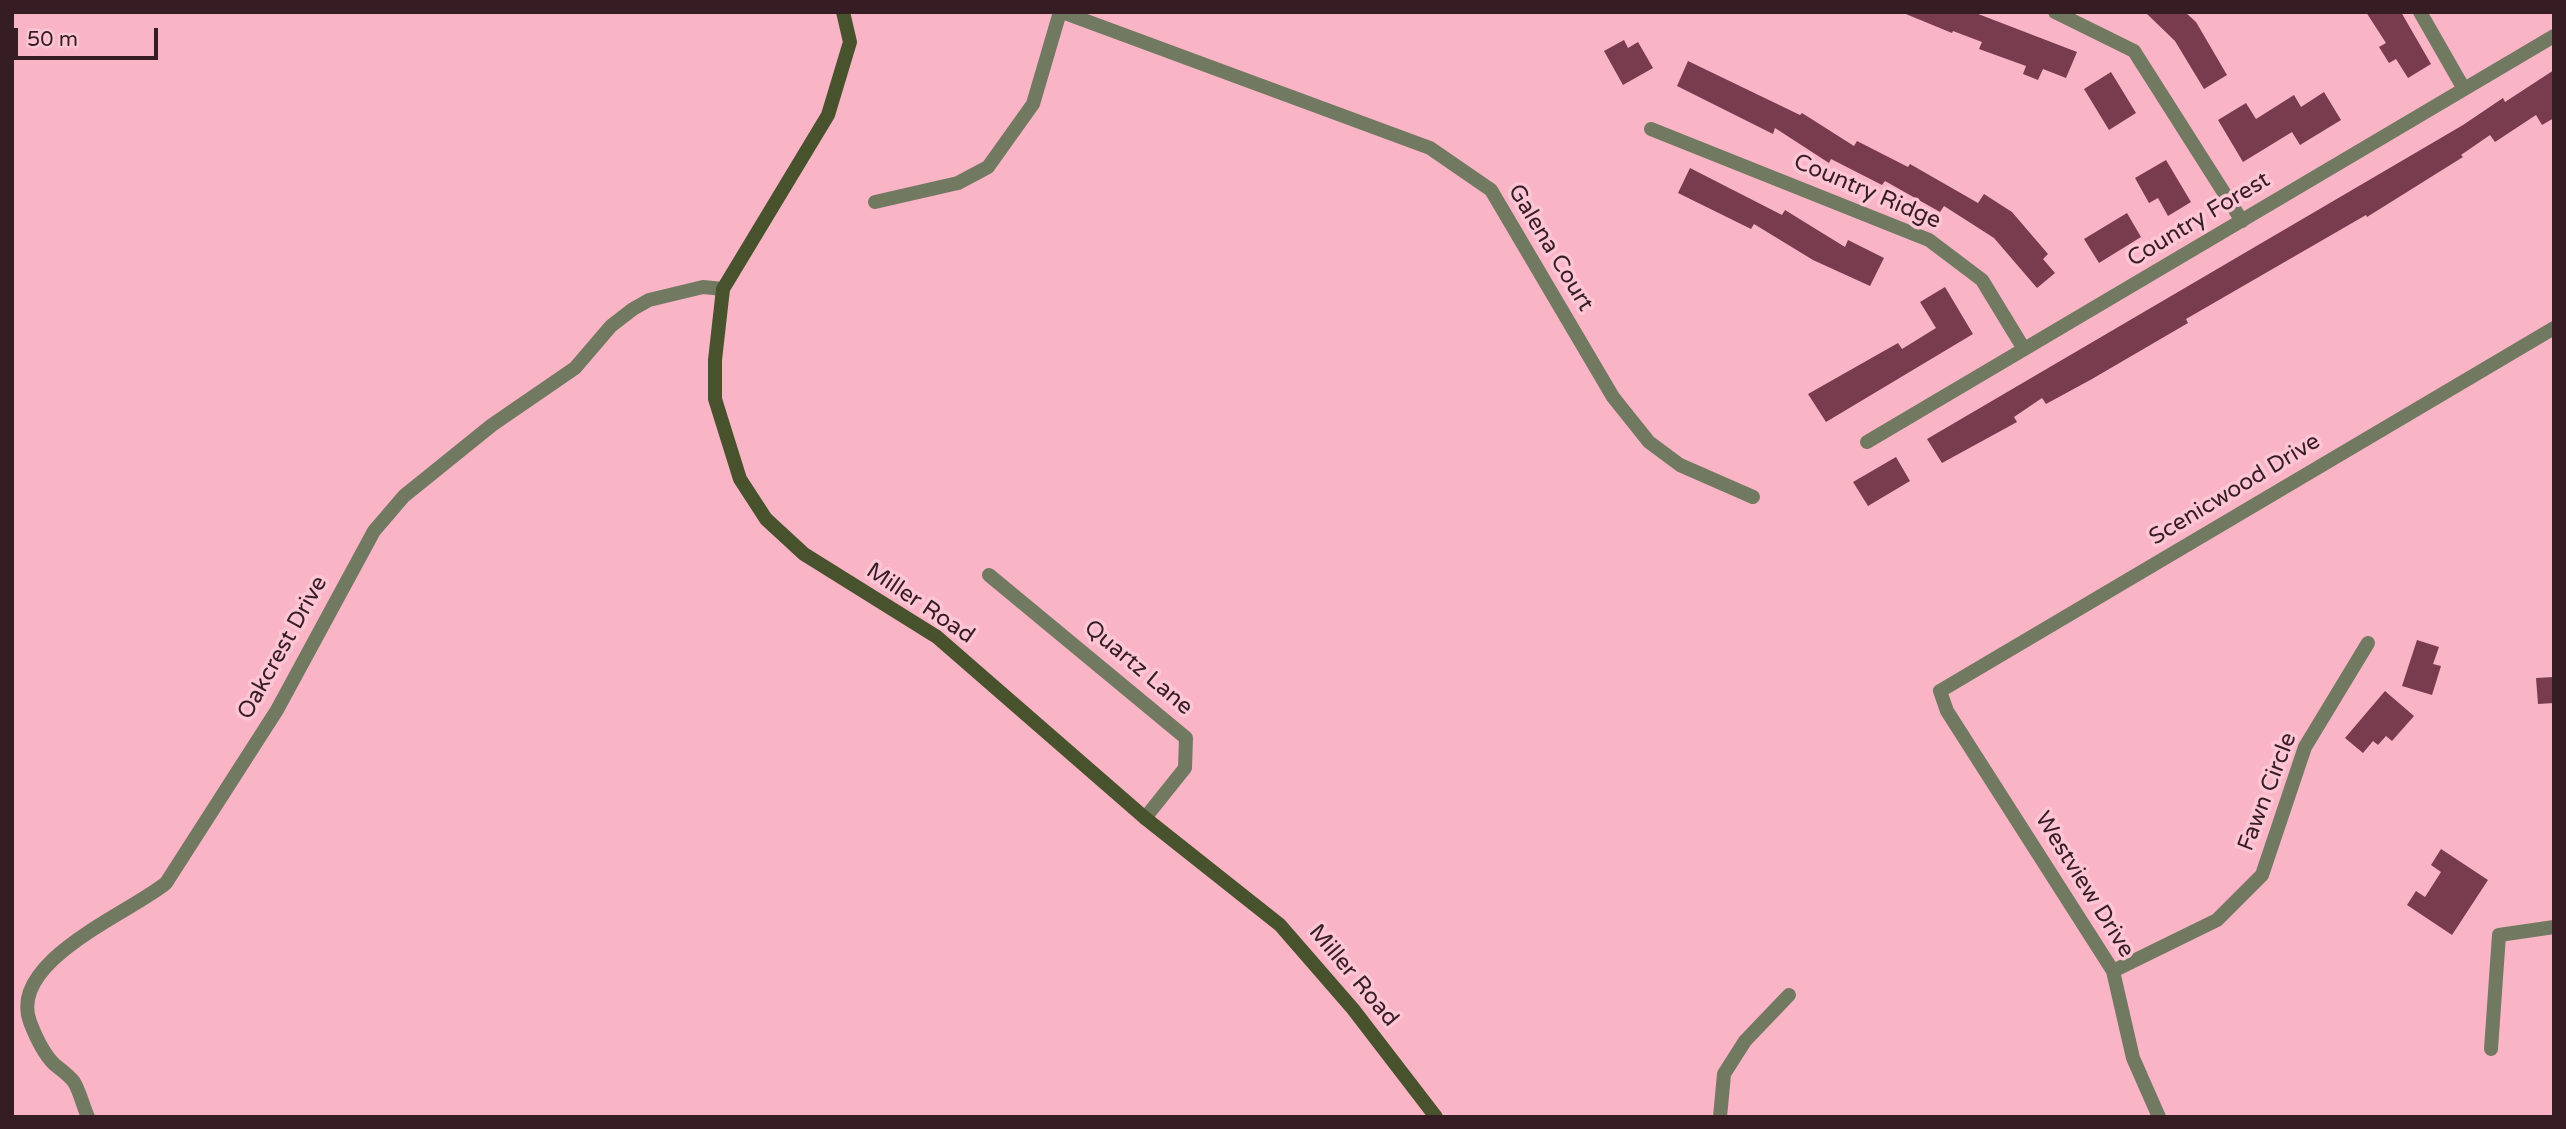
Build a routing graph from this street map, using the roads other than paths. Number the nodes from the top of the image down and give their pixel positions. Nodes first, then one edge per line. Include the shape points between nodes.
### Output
1 (842, 12) edge
2 (1061, 12) edge
3 (2055, 12) edge
4 (2420, 12) edge
5 (2554, 36) edge
6 (2464, 89) junction
7 (1651, 130) dead end
8 (876, 202) dead end
9 (2242, 221) junction
10 (723, 289) junction
11 (2554, 328) edge
12 (2024, 349) junction
13 (1867, 442) dead end
14 (1753, 497) dead end
15 (989, 575) dead end
16 (2368, 643) dead end
17 (1940, 691) joint
18 (1145, 818) junction
19 (2554, 927) edge
20 (2113, 971) junction
21 (1789, 995) dead end
22 (2491, 1049) dead end
23 (88, 1117) edge
24 (1436, 1117) edge
25 (1720, 1117) edge
26 (2159, 1117) edge

1 - 10 street, Miller Road via 850,42 828,115
2 - 8 street via 1033,104 988,167 958,183
2 - 14 street, Galena Court via 1430,148 1480,183 1491,191 1613,397 1649,442 1680,466
3 - 9 street via 2134,51
4 - 6 street
5 - 6 street, Country Forest
6 - 9 street, Country Forest
7 - 12 street, Country Ridge via 1929,240 1982,280
9 - 12 street, Country Forest
10 - 18 street, Miller Road via 715,399 740,479 766,519 804,554 937,637
10 - 23 street, Oakcrest Drive via 703,287 649,300 633,309 611,326 575,368 492,425 404,496 374,531 278,710 166,883 100,923 42,971 30,988 26,1004 30,1021 52,1062 75,1083
11 - 17 street, Scenicwood Drive
12 - 13 street, Country Forest
15 - 18 street, Quartz Lane via 1186,738 1185,768
16 - 20 street, Fawn Circle via 2305,747 2262,875 2217,920
17 - 20 street, Westview Drive via 1947,711
18 - 24 street, Miller Road via 1280,925 1361,1019
19 - 22 street via 2499,935
20 - 26 street, Westview Drive via 2133,1058
21 - 25 street via 1745,1041 1724,1074

